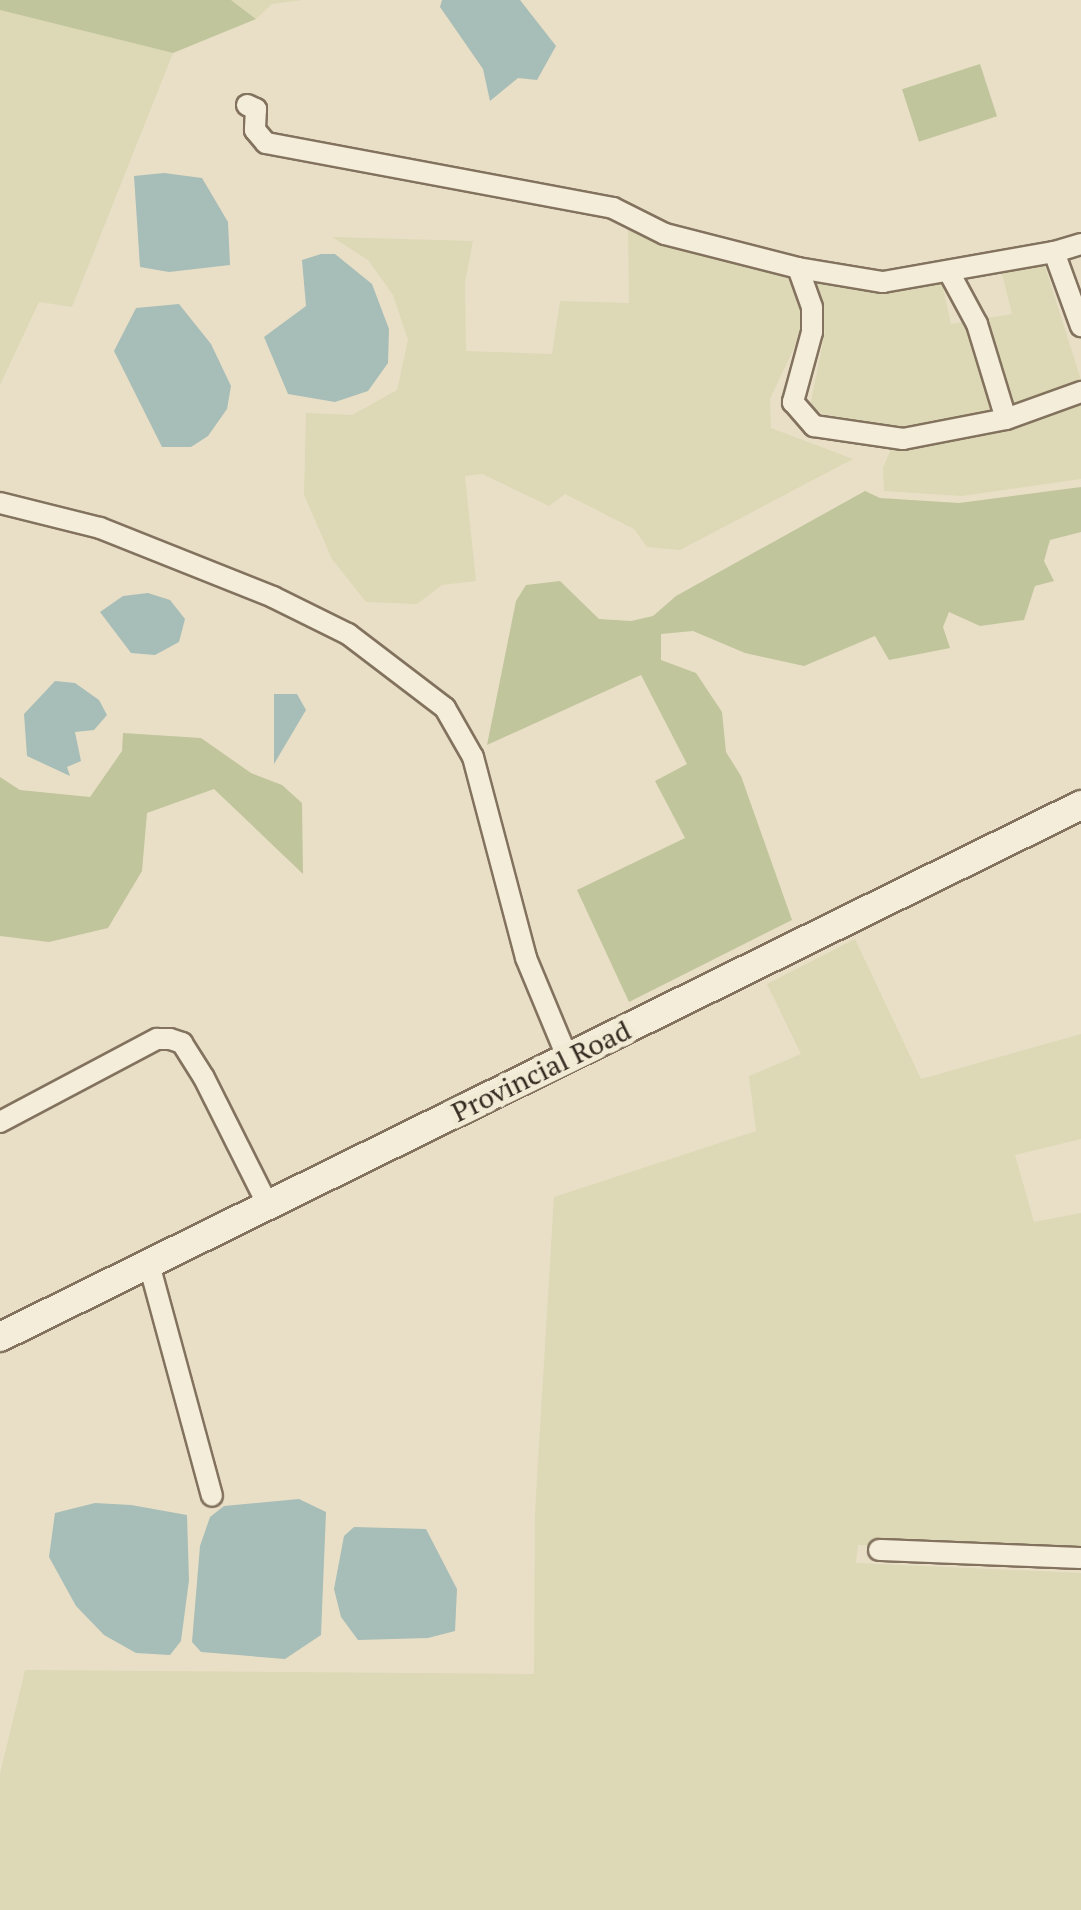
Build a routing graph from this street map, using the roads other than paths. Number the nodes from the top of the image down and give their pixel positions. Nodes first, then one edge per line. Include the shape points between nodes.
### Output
1 (248, 105) dead end
2 (1081, 244) edge
3 (1054, 252) junction
4 (798, 268) junction
5 (950, 274) junction
6 (1081, 326) edge
7 (1081, 392) edge
8 (1006, 419) junction
9 (0, 503) edge
10 (1081, 805) edge
11 (568, 1059) junction
12 (0, 1122) edge
13 (268, 1205) junction
14 (149, 1264) junction
15 (0, 1337) edge
16 (212, 1496) dead end
17 (878, 1550) dead end
18 (1081, 1558) edge

1 - 4 street via 256,109 255,130 266,142 613,208 665,234
2 - 3 street
3 - 5 street
3 - 6 street
4 - 5 street via 882,282
4 - 8 street via 812,307 812,332 794,411 829,430 903,439
5 - 8 street via 978,324
7 - 8 street
9 - 11 street via 100,528 273,597 348,634 445,708 473,757 526,958
10 - 11 main road, Provincial Road
11 - 13 main road, Provincial Road
12 - 13 street via 157,1038 182,1042
13 - 14 main road, Provincial Road
14 - 15 main road, Provincial Road
14 - 16 street
17 - 18 street

